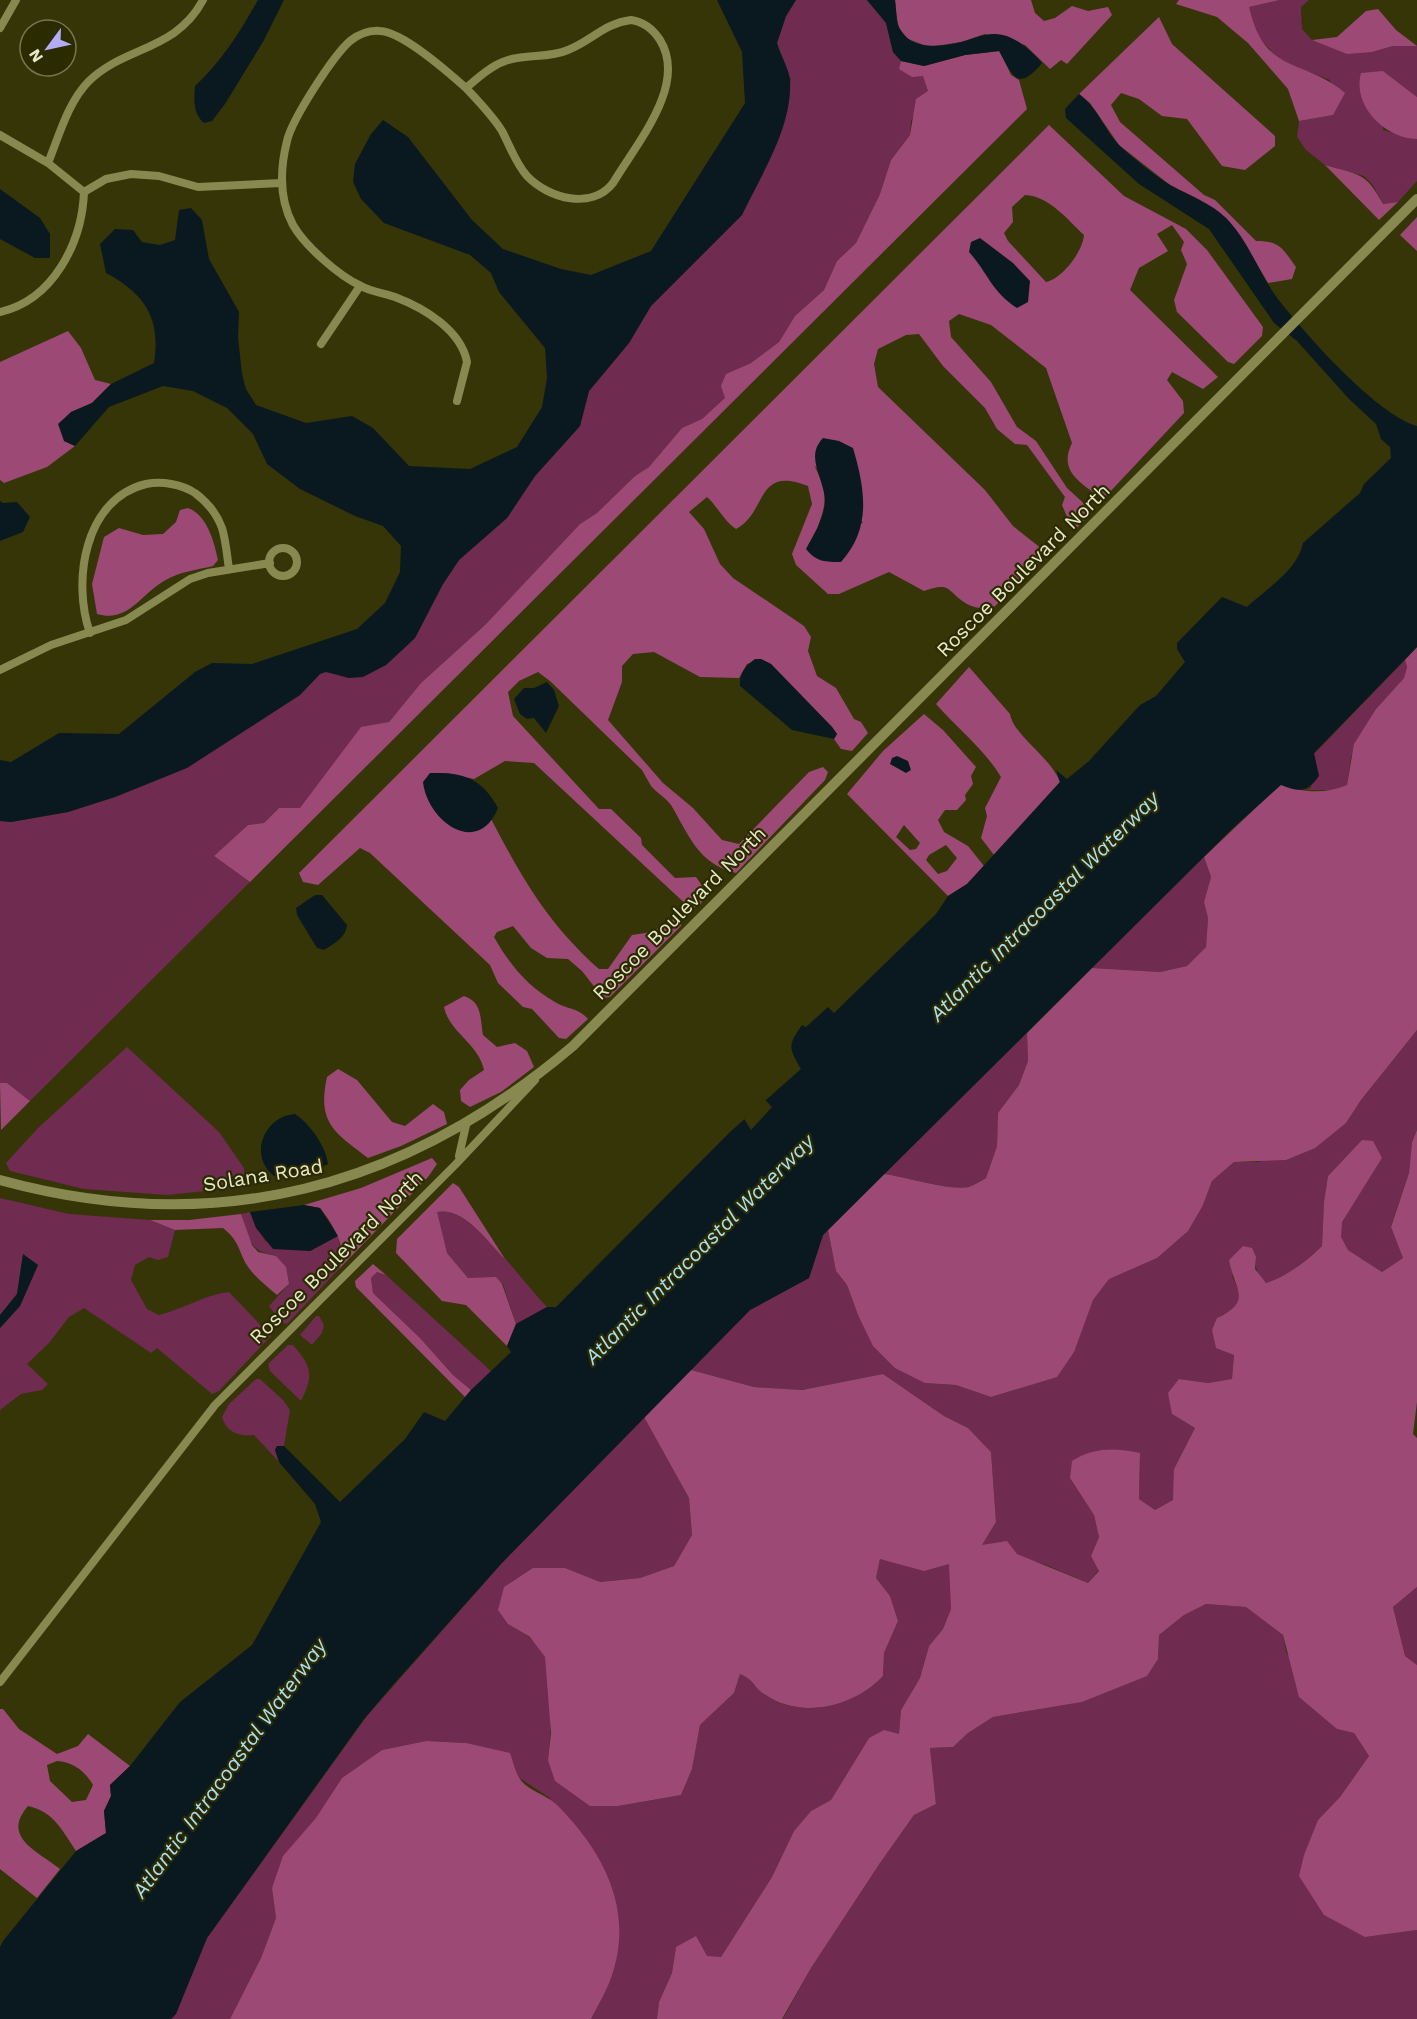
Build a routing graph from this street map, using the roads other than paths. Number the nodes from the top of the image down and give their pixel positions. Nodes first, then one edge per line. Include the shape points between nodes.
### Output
1 (16, 0) edge
2 (203, 0) edge
3 (0, 28) edge
4 (466, 88) junction
5 (0, 135) edge
6 (48, 163) junction
7 (282, 183) junction
8 (84, 192) junction
9 (1417, 199) edge
10 (360, 286) junction
11 (0, 312) edge
12 (321, 344) dead end
13 (456, 401) dead end
14 (270, 563) dead end
15 (229, 569) junction
16 (90, 633) junction
17 (0, 670) edge
18 (542, 1073) junction
19 (466, 1125) junction
20 (455, 1165) junction
21 (0, 1180) edge
22 (0, 1682) edge

1 - 3 street
2 - 6 street via 174,35 109,67 88,82 72,105
4 - 4 street via 495,120 529,178 568,198 585,200 603,193 613,183 664,97 669,66 663,44 651,28 636,21 621,21 569,50 506,61
4 - 7 street via 395,34 378,31 360,35 345,46 296,118 286,143
5 - 6 street
6 - 8 street
7 - 8 street via 198,187 159,176 131,174 106,179
7 - 10 street via 287,211 300,235
8 - 11 street via 82,214 55,278 35,297
9 - 18 street, Roscoe Boulevard North
10 - 12 street
10 - 13 street via 412,305 455,335 467,362
14 - 15 street
15 - 16 street via 189,579 126,620
15 - 16 street via 222,527 202,498 173,484 136,487 118,497 103,514 86,552 82,604
16 - 17 street via 51,645
18 - 19 street, Solana Road
18 - 20 street, Roscoe Boulevard North
19 - 20 street via 464,1145
19 - 21 street, Solana Road via 348,1177 231,1201 101,1201
20 - 22 street, Roscoe Boulevard North via 215,1406

